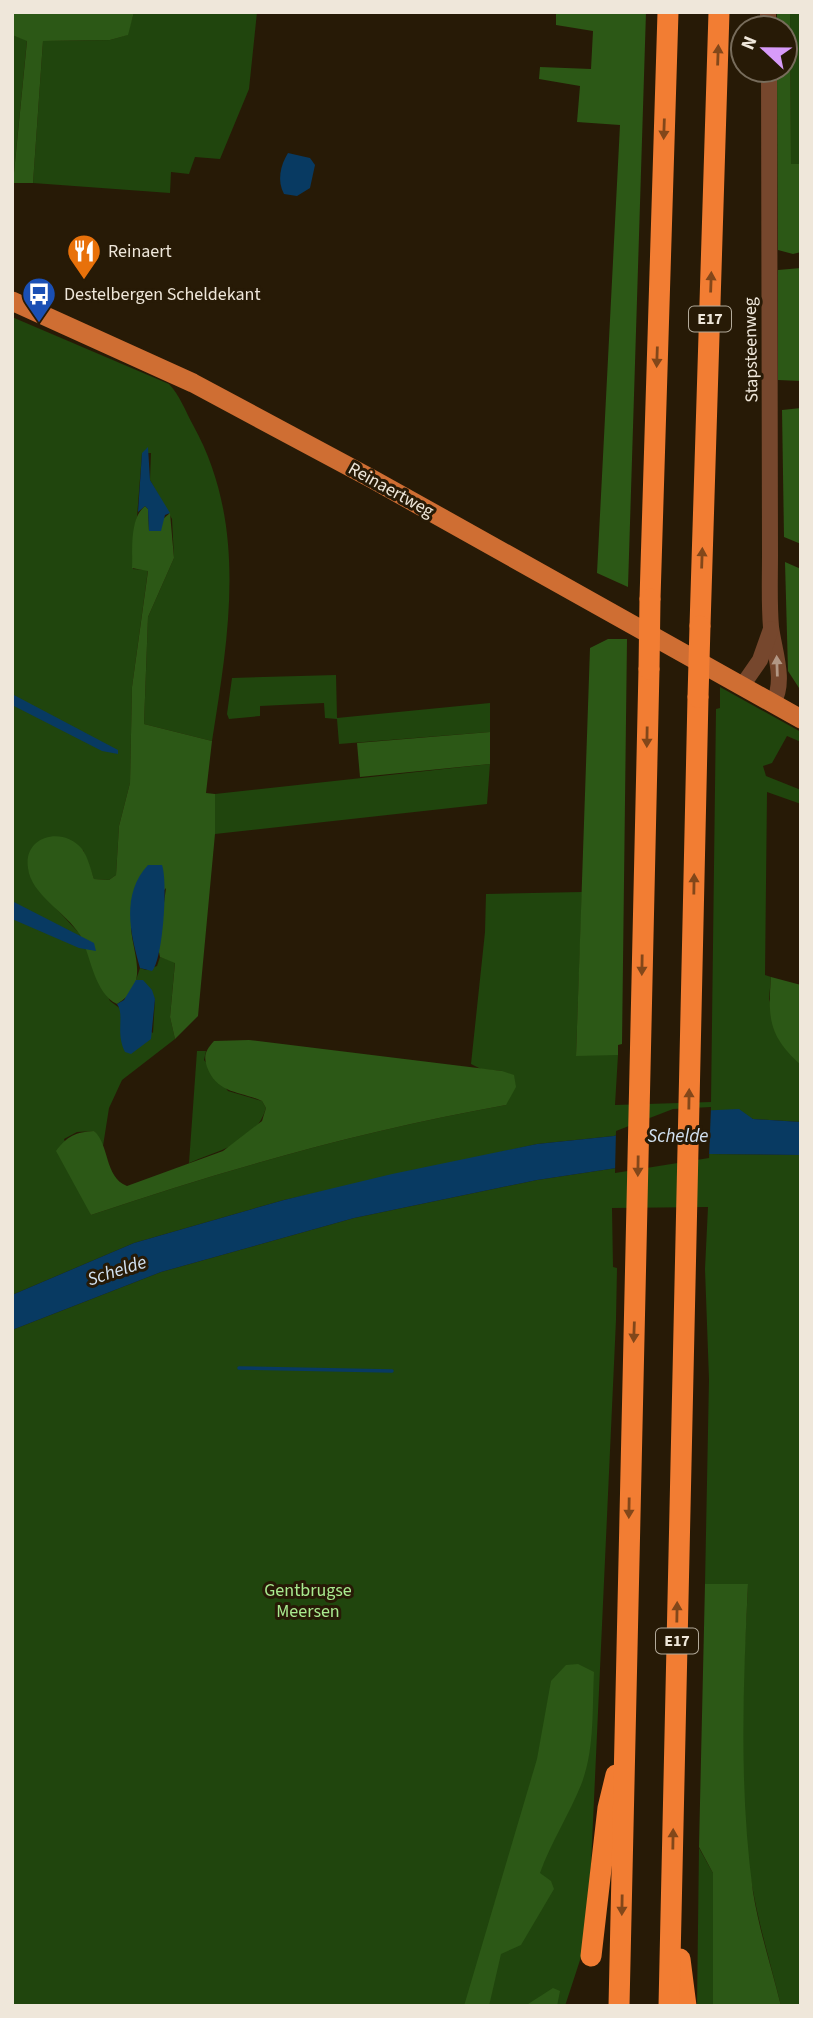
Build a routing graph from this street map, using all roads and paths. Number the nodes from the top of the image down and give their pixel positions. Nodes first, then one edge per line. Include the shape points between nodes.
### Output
1 (668, 12) edge
2 (719, 12) edge
3 (769, 84) edge
4 (12, 301) edge
5 (771, 629) junction
6 (742, 686) junction
7 (767, 699) junction
8 (801, 719) edge
9 (625, 1739) junction
10 (672, 1908) junction
11 (591, 1955) dead end
12 (619, 2006) edge
13 (669, 2006) edge
14 (686, 2006) edge

1 -> 9 highway, bridge
10 -> 2 highway, E17, bridge via 698,697
3 - 5 street, Stapsteenweg
4 - 6 main road, Reinaertweg via 205,389
5 - 6 street, Stapsteenweg via 760,660
7 -> 5 street, Stapsteenweg via 778,695
6 - 7 main road, Reinaertweg
7 - 8 main road, Reinaertweg
9 - 11 highway via 608,1808
9 -> 12 highway
10 - 13 highway, E17
10 - 14 highway

